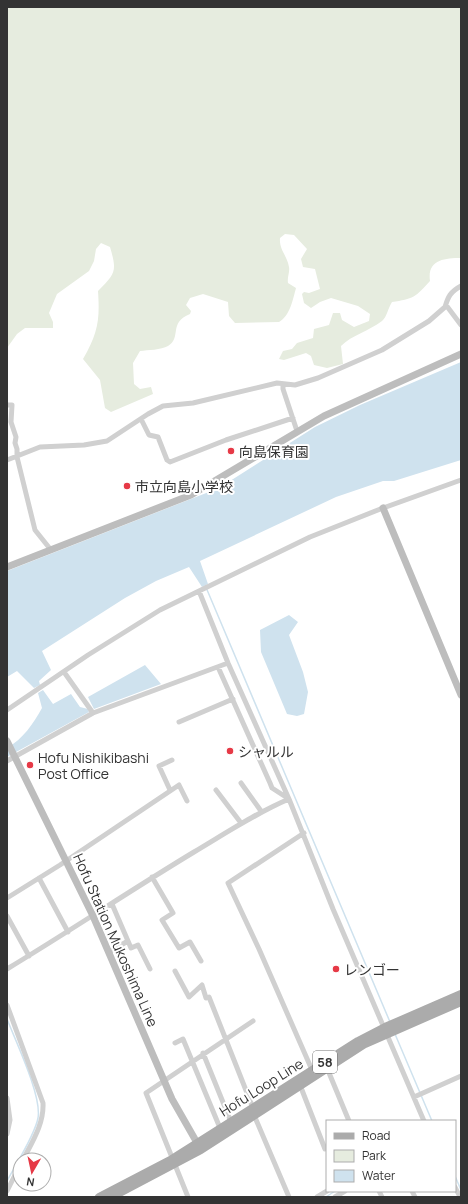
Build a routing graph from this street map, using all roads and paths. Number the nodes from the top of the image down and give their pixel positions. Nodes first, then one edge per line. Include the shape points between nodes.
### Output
1 (461, 286) edge
2 (446, 304) junction
3 (461, 325) edge
4 (461, 354) edge
5 (283, 384) junction
6 (7, 405) edge
7 (293, 418) junction
8 (142, 419) junction
9 (297, 431) junction
10 (17, 457) junction
11 (7, 460) edge
12 (461, 480) edge
13 (383, 508) junction
14 (51, 550) junction
15 (7, 567) edge
16 (199, 591) junction
17 (228, 663) junction
18 (218, 667) junction
19 (64, 672) junction
20 (461, 695) edge
21 (233, 699) junction
22 (7, 710) edge
23 (93, 713) junction
24 (179, 722) dead end
25 (8, 743) edge
26 (15, 755) junction
27 (172, 760) dead end
28 (7, 761) edge
29 (241, 784) dead end
30 (170, 790) junction
31 (216, 790) dead end
32 (290, 799) junction
33 (187, 802) dead end
34 (261, 811) junction
35 (241, 823) junction
36 (304, 834) junction
37 (66, 859) junction
38 (152, 877) junction
39 (39, 878) junction
40 (7, 898) edge
41 (112, 904) junction
42 (7, 916) edge
43 (93, 916) junction
44 (68, 932) junction
45 (128, 941) junction
46 (109, 952) junction
47 (29, 956) junction
48 (201, 961) dead end
49 (7, 969) edge
50 (150, 970) dead end
51 (175, 970) dead end
52 (461, 994) edge
53 (461, 1002) edge
54 (7, 1005) edge
55 (253, 1021) dead end
56 (386, 1030) junction
57 (225, 1038) junction
58 (175, 1043) dead end
59 (203, 1053) junction
60 (193, 1060) junction
61 (327, 1068) junction
62 (312, 1070) junction
63 (461, 1076) edge
64 (165, 1081) junction
65 (300, 1085) junction
66 (414, 1097) junction
67 (7, 1098) edge
68 (253, 1111) junction
69 (349, 1120) edge
70 (424, 1120) edge
71 (231, 1122) junction
72 (220, 1128) junction
73 (7, 1134) edge
74 (199, 1146) junction
75 (325, 1148) dead end
76 (26, 1152) edge
77 (174, 1162) junction
78 (12, 1181) edge
79 (7, 1191) edge
80 (326, 1192) edge
81 (99, 1197) edge
82 (112, 1197) edge
83 (188, 1197) edge
84 (289, 1197) edge
85 (317, 1197) edge

1 - 2 street via 449,294
2 - 3 street
2 - 5 street via 429,321 370,357 295,385
4 - 9 main road via 324,416
5 - 7 street
5 - 8 street via 277,383 193,403 164,406
6 - 10 street via 12,405
7 - 8 street via 170,462 158,437 149,435
7 - 9 street
8 - 10 street via 106,441 40,447
9 - 14 main road via 191,495
10 - 11 street
10 - 14 street via 35,530
12 - 13 street
13 - 16 street via 310,537
13 - 20 main road
14 - 15 main road
16 - 17 street
16 - 19 street via 160,610
17 - 18 street
17 - 32 street
18 - 21 street
18 - 23 street
19 - 22 street
19 - 23 street
21 - 24 street
21 - 32 street via 272,788
23 - 26 street
25 - 26 main road, Hofu Station Mukoshima Line
26 - 28 street
26 - 37 main road, Hofu Station Mukoshima Line
27 - 30 street via 159,766
29 - 34 street
30 - 33 street via 179,785
30 - 37 street
31 - 35 street
32 - 34 street
32 - 36 street
34 - 35 street
35 - 38 street
36 - 56 street via 336,916
36 - 62 street via 228,883 260,949
37 - 39 street
37 - 43 main road, Hofu Station Mukoshima Line
38 - 41 street
38 - 48 street via 173,913 162,920 178,948 190,942
39 - 40 street
39 - 44 street
41 - 43 street
41 - 45 street
42 - 47 street
43 - 44 street
43 - 46 main road, Hofu Station Mukoshima Line
44 - 47 street
45 - 46 street
45 - 50 street via 130,948 138,945
46 - 64 main road, Hofu Station Mukoshima Line
47 - 49 street
51 - 57 street via 189,997 202,985
52 - 56 main road, Hofu Loop Line / 58
53 - 56 main road, Hofu Loop Line / 58
54 - 76 street via 43,1103 41,1123
55 - 57 street
56 - 61 main road, Hofu Loop Line / 58
56 - 62 main road, Hofu Loop Line / 58 via 358,1041
56 - 66 street
57 - 59 street
57 - 68 street
58 - 60 street via 183,1039
59 - 60 street
59 - 71 street
60 - 64 street
60 - 72 street
61 - 65 main road, Hofu Loop Line / 58
61 - 69 street
62 - 68 main road, Hofu Loop Line / 58
63 - 66 street
64 - 74 main road, Hofu Station Mukoshima Line via 172,1099
64 - 77 street via 146,1093
65 - 68 main road, Hofu Loop Line / 58
65 - 75 street
66 - 70 street
67 - 73 street via 10,1120
68 - 71 main road, Hofu Loop Line / 58
68 - 74 main road, Hofu Loop Line / 58
68 - 84 street
71 - 72 main road, Hofu Loop Line / 58
72 - 74 main road, Hofu Loop Line / 58
74 - 77 main road, Hofu Loop Line / 58
77 - 81 main road, Hofu Loop Line / 58
77 - 82 main road, Hofu Loop Line / 58
77 - 83 street
78 - 79 street
80 - 85 street

